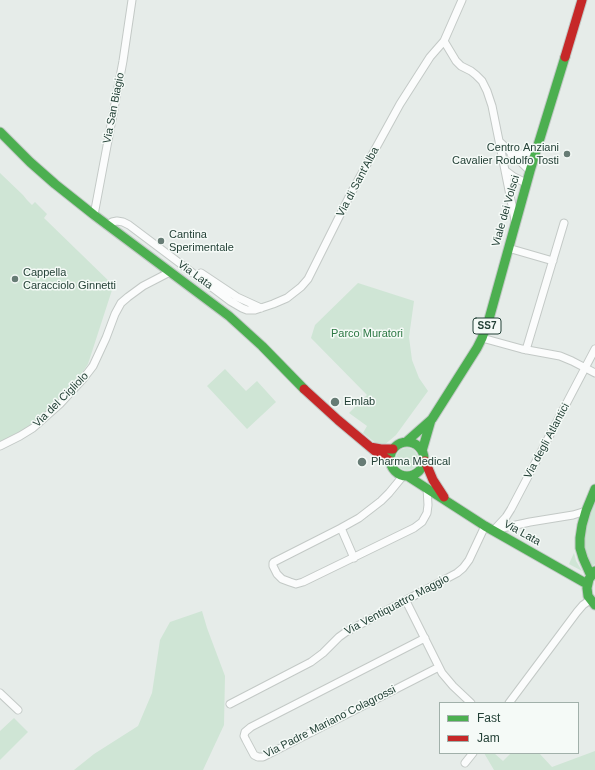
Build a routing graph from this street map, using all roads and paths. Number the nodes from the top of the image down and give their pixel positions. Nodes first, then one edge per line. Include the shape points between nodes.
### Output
1 (132, 0) edge
2 (462, 0) edge
3 (582, 0) edge
4 (444, 41) junction
5 (0, 132) edge
6 (499, 141) junction
7 (537, 147) junction
8 (511, 154) junction
9 (506, 171) junction
10 (530, 171) junction
11 (526, 183) junction
12 (94, 215) junction
13 (516, 221) junction
14 (564, 223) dead end
15 (107, 225) junction
16 (508, 248) junction
17 (553, 261) junction
18 (170, 272) junction
19 (482, 338) junction
20 (595, 349) edge
21 (526, 350) junction
22 (585, 368) junction
23 (595, 374) edge
24 (432, 419) junction
25 (406, 442) junction
26 (0, 446) edge
27 (369, 446) junction
28 (393, 449) junction
29 (422, 451) junction
30 (425, 461) junction
31 (390, 462) junction
32 (406, 476) junction
33 (427, 488) junction
34 (595, 489) edge
35 (446, 500) junction
36 (586, 511) junction
37 (341, 528) junction
38 (489, 528) junction
39 (354, 558) junction
40 (591, 577) edge
41 (406, 601) junction
42 (593, 602) edge
43 (425, 638) junction
44 (439, 667) junction
45 (0, 692) edge
46 (470, 702) edge
47 (510, 702) edge
48 (230, 704) dead end
49 (18, 710) dead end
50 (471, 754) edge
51 (465, 763) dead end

1 - 12 street, Via San Biagio
2 - 4 street, Via di Sant'Alba
3 - 7 main road, Viale dei Volsci / SS7
4 - 6 street via 460,66 476,75 486,88
4 - 15 street, Via di Sant'Alba via 432,54 405,96 350,195 308,279 287,298 250,310 237,306 127,223 117,220
5 - 12 main road, Via Lata via 46,176
6 - 8 street
6 - 9 street
7 - 8 street via 524,154
7 - 10 main road, Viale dei Volsci / SS7
8 - 10 street
9 - 11 street
9 - 13 street
10 - 11 main road, Viale dei Volsci / SS7
11 - 13 main road, Viale dei Volsci / SS7
12 - 15 main road, Via Lata
13 - 16 main road, Viale dei Volsci / SS7
14 - 17 street
15 - 18 main road, Via Lata
16 - 17 street
16 - 19 main road, Viale dei Volsci / SS7
17 - 21 street
18 - 26 street, Via del Cigliolo via 143,286 121,303 93,366 60,404 33,428
18 - 27 main road, Via Lata via 236,323 315,399
19 - 21 street
19 - 24 main road, Viale dei Volsci / SS7
20 - 22 street, Via degli Atlantici
21 - 22 street via 560,356
22 - 23 street
22 - 38 street, Via degli Atlantici via 511,509 503,520
24 - 25 main road, Viale dei Volsci / SS7
24 - 29 main road, Viale dei Volsci / SS7
25 - 28 main road
25 - 29 main road via 416,444
27 - 28 main road
27 - 31 main road, Via Lata
28 - 31 main road
29 - 30 main road
30 - 32 main road via 420,472
30 - 35 main road, Via Lata
31 - 32 main road via 395,472
32 - 33 main road, Via Lata
32 - 37 street via 381,501
33 - 35 main road, Via Lata
33 - 39 street via 428,508 420,524
34 - 36 main road
35 - 38 main road, Via Lata
36 - 38 street
36 - 40 main road via 580,543 584,562
37 - 39 street
37 - 39 street via 276,560 273,566 280,578 298,584
38 - 40 main road, Via Lata
38 - 41 street, Via Ventiquattro Maggio via 460,570
40 - 42 main road via 587,592
41 - 43 street
41 - 48 street, Via Ventiquattro Maggio via 341,635 319,657
42 - 47 street via 583,605 577,612
43 - 44 street
43 - 44 street, Via Padre Mariano Colagrossi via 247,729 244,736 254,755 263,757
44 - 46 street via 450,683
45 - 49 street
50 - 51 street

